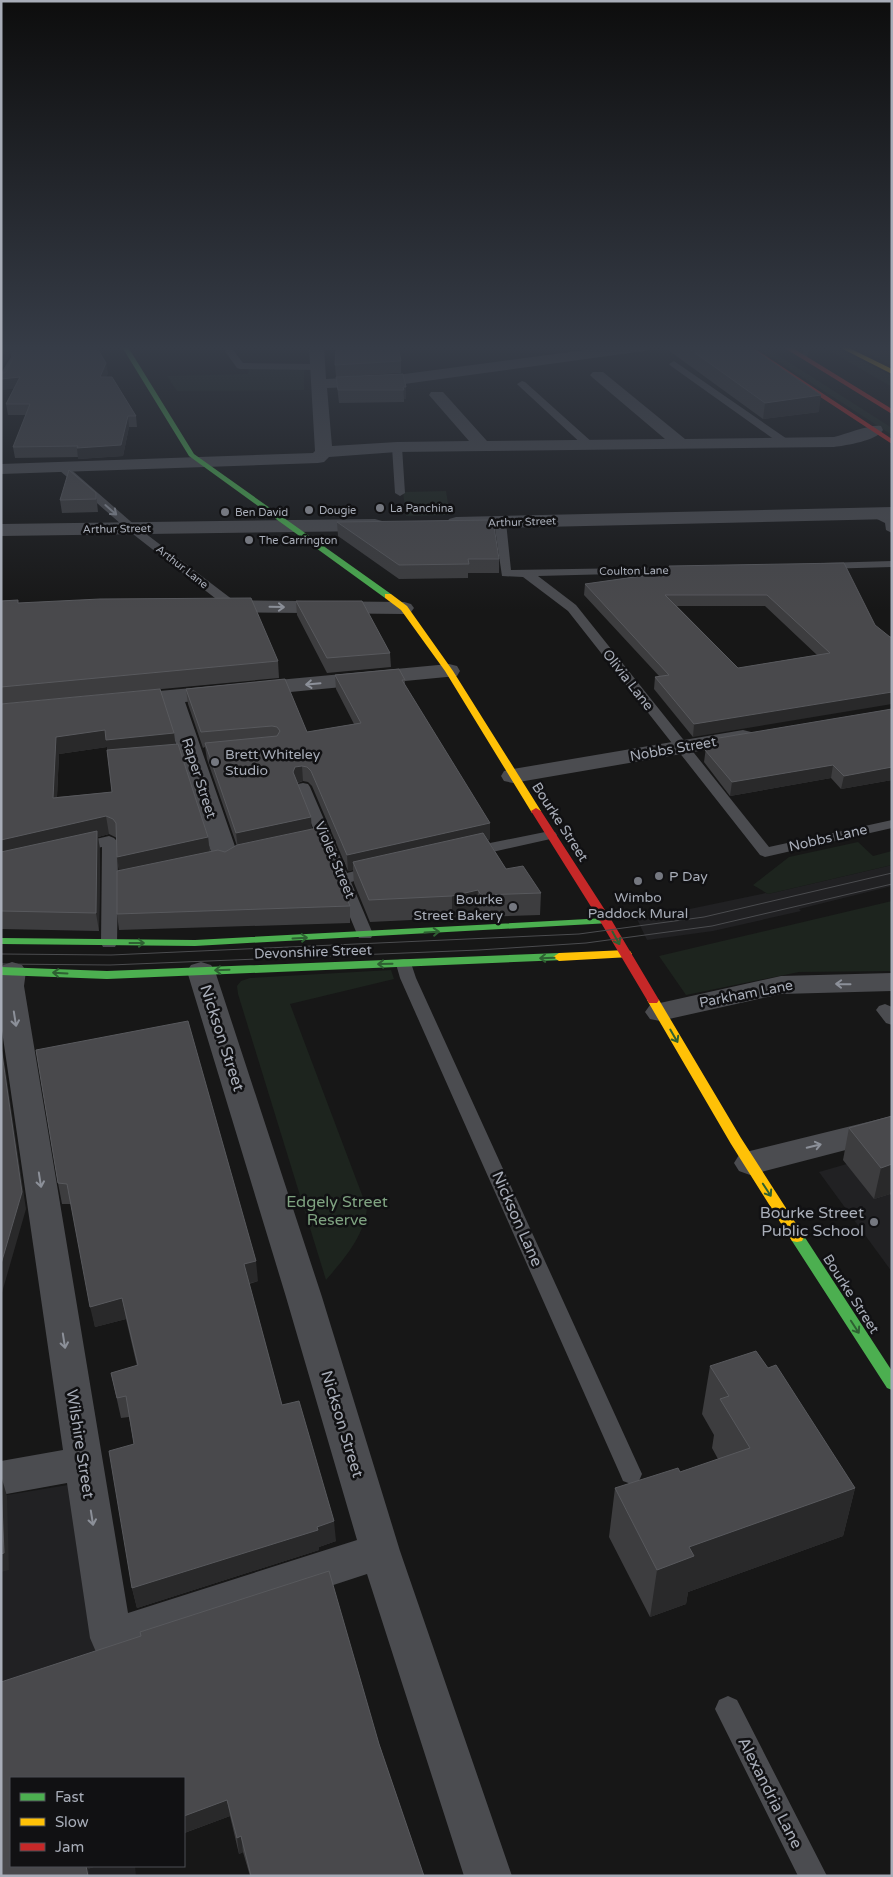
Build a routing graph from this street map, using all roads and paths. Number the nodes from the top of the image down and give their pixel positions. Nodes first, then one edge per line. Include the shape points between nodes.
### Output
1 (178, 435) edge
2 (322, 435) edge
3 (472, 435) edge
4 (578, 435) edge
5 (670, 435) edge
6 (774, 435) edge
7 (863, 435) edge
8 (881, 435) edge
9 (679, 442) junction
10 (892, 442) edge
11 (786, 443) junction
12 (589, 445) junction
13 (482, 446) junction
14 (397, 447) junction
15 (324, 452) junction
16 (202, 464) junction
17 (63, 468) junction
18 (1, 469) edge
19 (400, 493) dead end
20 (871, 512) junction
21 (892, 513) edge
22 (500, 522) junction
23 (441, 524) edge
24 (393, 525) edge
25 (291, 526) junction
26 (1, 530) edge
27 (133, 530) junction
28 (892, 530) edge
29 (892, 564) edge
30 (813, 566) edge
31 (704, 569) edge
32 (526, 573) junction
33 (194, 606) edge
34 (233, 606) junction
35 (404, 608) junction
36 (449, 671) junction
37 (172, 698) junction
38 (106, 703) edge
39 (767, 733) edge
40 (681, 748) junction
41 (513, 776) junction
42 (303, 786) dead end
43 (892, 824) edge
44 (550, 835) junction
45 (325, 836) junction
46 (307, 840) edge
47 (64, 851) edge
48 (765, 852) joint
49 (452, 855) edge
50 (225, 858) edge
51 (388, 869) edge
52 (149, 875) edge
53 (343, 880) junction
54 (110, 883) junction
55 (606, 921) junction
56 (365, 934) junction
57 (109, 943) junction
58 (626, 954) junction
59 (5, 961) edge
60 (404, 964) junction
61 (201, 971) junction
62 (892, 982) edge
63 (660, 1012) junction
64 (892, 1126) edge
65 (750, 1163) junction
66 (892, 1384) edge
67 (82, 1463) junction
68 (631, 1474) dead end
69 (1, 1478) edge
70 (380, 1551) junction
71 (728, 1710) dead end
72 (488, 1876) edge
73 (812, 1876) edge

1 - 16 main road, Bourke Street via 191,455
2 - 15 street
3 - 13 street
4 - 12 lane
5 - 9 street
6 - 11 lane
7 - 11 street via 834,442
8 - 10 main road
9 - 11 street
9 - 12 street
12 - 13 street
13 - 14 street
14 - 15 street
14 - 19 lane
15 - 16 street via 318,458
16 - 17 street
16 - 25 main road, Bourke Street
17 - 18 street
17 -> 27 lane, Arthur Lane
20 - 21 street, Arthur Street
20 - 22 street, Arthur Street
20 - 28 lane via 890,521
22 - 23 street, Arthur Street
22 - 32 lane, Olivia Lane via 506,574
24 - 25 street, Arthur Street
25 - 27 street, Arthur Street
25 - 35 main road, Bourke Street
26 - 27 street, Arthur Street
27 - 34 lane, Arthur Lane
29 - 30 lane
31 - 32 lane, Coulton Lane
32 - 40 lane, Olivia Lane via 572,608
33 - 34 street
34 -> 35 street
35 - 36 main road, Bourke Street
36 -> 37 street
36 - 41 main road, Bourke Street
37 - 38 street
37 - 50 street, Raper Street
39 - 40 street, Nobbs Street
40 - 41 street, Nobbs Street
40 - 48 lane, Olivia Lane
41 - 44 main road, Bourke Street
42 - 45 lane, Violet Street
43 - 48 lane, Nobbs Lane
44 - 49 lane
44 - 55 main road, Bourke Street
45 - 46 lane
45 - 53 lane, Violet Street
47 - 54 lane via 109,841
51 - 53 lane
52 - 54 lane
53 - 56 lane, Violet Street
54 - 57 lane
56 -> 55 main road, Devonshire Street
55 -> 58 main road, Bourke Street
57 -> 56 main road, Devonshire Street via 195,943
57 - 59 main road, Devonshire Street
58 -> 60 main road, Devonshire Street
58 - 63 main road, Bourke Street
61 -> 59 main road, Devonshire Street via 107,975
59 -> 67 street, Wilshire Street
60 -> 61 main road, Devonshire Street
60 - 68 lane, Nickson Lane
61 - 70 street, Nickson Street
62 -> 63 street, Parkham Lane via 781,985
63 -> 65 main road, Bourke Street
65 -> 64 street
65 -> 66 main road, Bourke Street
67 - 69 street
67 -> 70 street, Wilshire Street via 111,1638
70 - 72 street, Nickson Street
71 - 73 lane, Alexandria Lane

